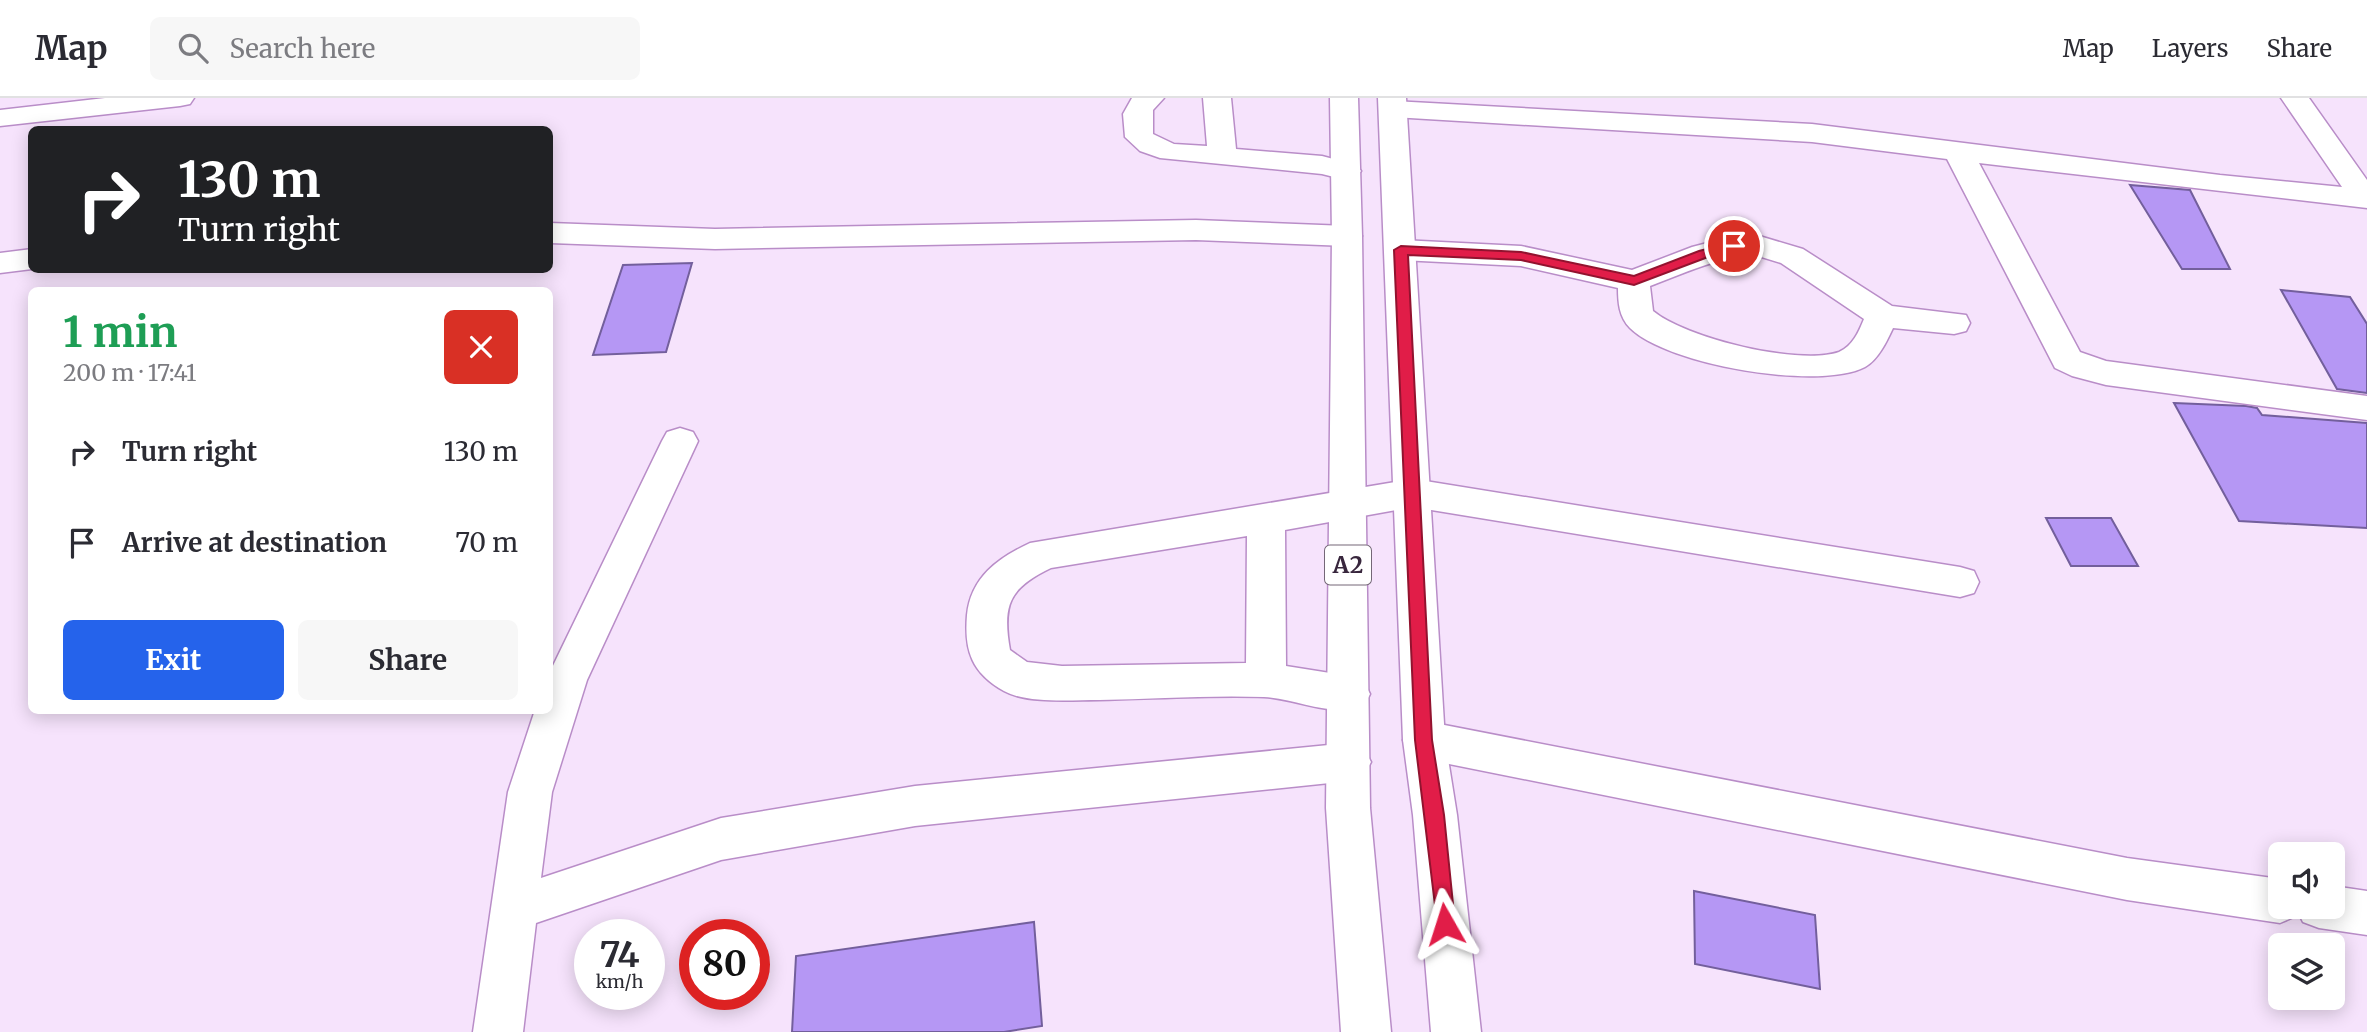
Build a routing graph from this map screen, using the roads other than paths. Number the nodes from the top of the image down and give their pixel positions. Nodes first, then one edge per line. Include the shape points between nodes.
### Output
1 (180, 98) edge
2 (1150, 98) edge
3 (1217, 98) edge
4 (1344, 98) edge
5 (2295, 98) edge
6 (1392, 104) edge
7 (0, 118) edge
8 (1958, 151) junction
9 (1222, 156) junction
10 (1346, 171) junction
11 (2366, 199) edge
12 (553, 233) edge
13 (1347, 236) junction
14 (1401, 250) junction
15 (28, 260) edge
16 (0, 263) edge
17 (1634, 281) junction
18 (1882, 315) junction
19 (1954, 323) dead end
20 (2367, 408) edge
21 (680, 441) dead end
22 (1413, 493) junction
23 (1348, 506) junction
24 (1266, 519) junction
25 (1960, 582) dead end
26 (1266, 680) junction
27 (1349, 694) junction
28 (1424, 740) junction
29 (1349, 762) junction
30 (2268, 899) edge
31 (516, 908) junction
32 (2345, 910) edge
33 (2367, 913) edge
34 (498, 1032) edge
35 (1366, 1032) edge
36 (1456, 1032) edge

1 - 7 main road
2 - 9 main road via 1136,111 1139,136 1150,145 1170,152
3 - 9 main road
4 - 10 main road, A2
5 - 11 main road
6 - 8 main road via 1812,133
6 - 14 main road
8 - 11 main road
8 - 20 main road via 2067,360 2106,373
9 - 10 main road
10 - 13 main road, A2
12 - 13 main road via 715,239 1196,230
13 - 23 main road, A2
14 - 17 main road via 1521,256
14 - 22 main road
15 - 16 main road
17 - 18 main road via 1703,254 1756,245 1793,256
17 - 18 main road via 1635,309 1643,321 1679,341 1732,358 1840,364 1855,358 1873,336
18 - 19 main road
21 - 31 main road via 566,680 530,792
22 - 23 main road
22 - 25 main road
22 - 28 main road
23 - 24 main road
23 - 27 main road, A2
24 - 26 main road
24 - 26 main road via 1044,554 1016,566 993,589 984,623 991,659 1019,678 1062,683
26 - 27 main road
27 - 29 main road, A2
28 - 30 main road via 2127,879
28 - 36 main road
29 - 31 main road via 915,806 734,836
29 - 35 main road, A2 via 1348,808
31 - 34 main road
32 - 33 main road

